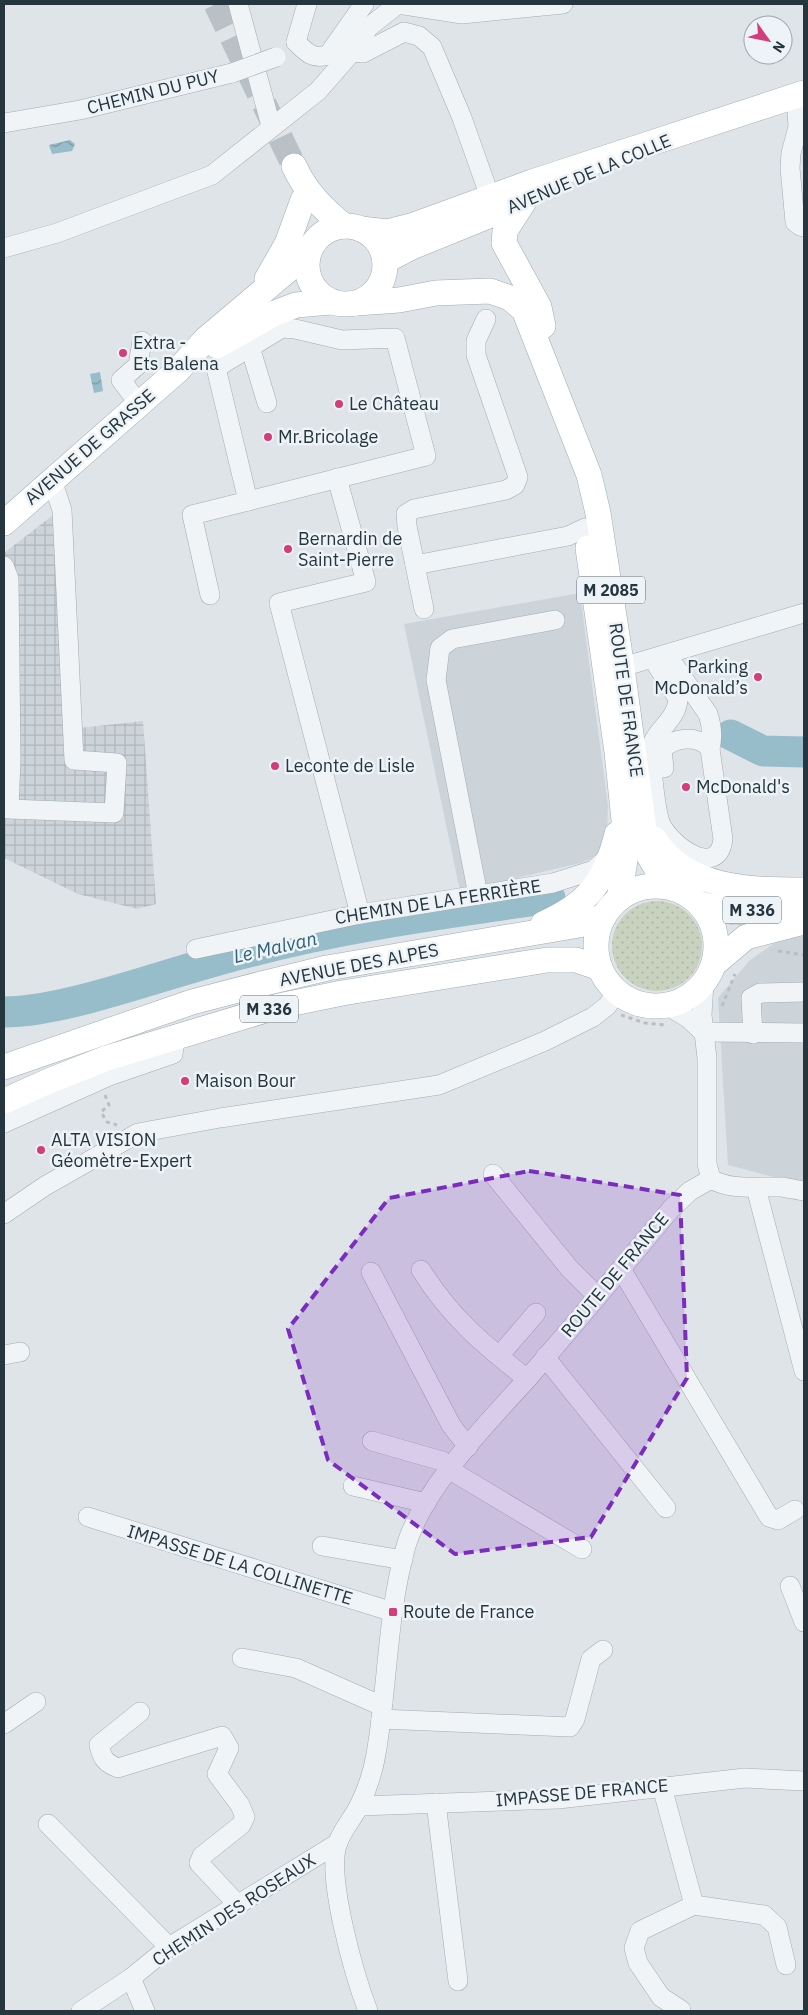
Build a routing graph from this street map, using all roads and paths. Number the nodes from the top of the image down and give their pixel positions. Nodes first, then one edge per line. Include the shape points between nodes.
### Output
1 (238, 4) edge
2 (307, 4) edge
3 (364, 4) edge
4 (563, 4) edge
5 (381, 9) edge
6 (296, 42) junction
7 (352, 52) junction
8 (800, 94) edge
9 (4, 123) edge
10 (271, 126) junction
11 (694, 130) junction
12 (299, 183) junction
13 (523, 203) junction
14 (487, 207) junction
15 (804, 226) edge
16 (353, 227) junction
17 (4, 248) edge
18 (309, 250) junction
19 (385, 263) junction
20 (436, 293) junction
21 (331, 302) junction
22 (356, 303) junction
23 (245, 307) junction
24 (486, 319) dead end
25 (142, 341) dead end
26 (538, 343) junction
27 (238, 348) junction
28 (177, 371) junction
29 (139, 404) junction
30 (267, 404) dead end
31 (337, 478) junction
32 (52, 480) junction
33 (248, 501) junction
34 (592, 520) junction
35 (4, 523) edge
36 (415, 565) junction
37 (4, 566) edge
38 (210, 595) dead end
39 (424, 609) dead end
40 (804, 613) edge
41 (555, 620) dead end
42 (660, 657) junction
43 (613, 670) junction
44 (710, 749) junction
45 (632, 818) junction
46 (667, 834) junction
47 (613, 850) junction
48 (553, 883) junction
49 (674, 888) junction
50 (804, 890) edge
51 (478, 896) junction
52 (804, 899) edge
53 (700, 904) junction
54 (612, 907) junction
55 (572, 909) junction
56 (360, 914) junction
57 (804, 922) edge
58 (804, 929) edge
59 (517, 936) junction
60 (772, 939) junction
61 (196, 949) dead end
62 (804, 955) edge
63 (600, 968) junction
64 (738, 969) dead end
65 (709, 974) junction
66 (804, 992) edge
67 (616, 1002) junction
68 (722, 1006) dead end
69 (670, 1016) junction
70 (703, 1032) junction
71 (804, 1033) edge
72 (753, 1034) junction
73 (176, 1036) junction
74 (4, 1057) edge
75 (31, 1058) junction
76 (4, 1067) edge
77 (99, 1081) junction
78 (4, 1101) edge
79 (4, 1123) edge
80 (138, 1133) junction
81 (493, 1174) dead end
82 (711, 1179) junction
83 (756, 1188) junction
84 (804, 1191) edge
85 (4, 1214) edge
86 (621, 1269) junction
87 (421, 1270) dead end
88 (370, 1272) dead end
89 (598, 1296) junction
90 (536, 1312) dead end
91 (498, 1356) junction
92 (546, 1357) junction
93 (804, 1371) edge
94 (526, 1379) junction
95 (372, 1442) dead end
96 (468, 1447) junction
97 (450, 1470) junction
98 (353, 1486) dead end
99 (426, 1504) junction
100 (666, 1508) dead end
101 (795, 1510) dead end
102 (88, 1517) dead end
103 (322, 1546) dead end
104 (582, 1549) dead end
105 (403, 1560) junction
106 (790, 1586) dead end
107 (393, 1612) junction
108 (804, 1622) edge
109 (603, 1650) dead end
110 (242, 1658) dead end
111 (36, 1702) dead end
112 (382, 1711) junction
113 (140, 1712) dead end
114 (4, 1724) edge
115 (804, 1781) edge
116 (662, 1787) junction
117 (436, 1803) junction
118 (359, 1806) junction
119 (48, 1824) dead end
120 (338, 1843) junction
121 (238, 1905) junction
122 (694, 1905) junction
123 (170, 1947) junction
124 (786, 1964) dead end
125 (131, 1978) junction
126 (458, 1981) dead end
127 (681, 2010) dead end
128 (80, 2011) edge
129 (144, 2011) edge
130 (368, 2011) edge

1 - 10 street
2 - 6 street
3 - 6 street via 328,55 320,58 307,54
4 - 5 street via 462,14 398,4
5 - 7 street
6 - 9 street, CHEMIN DU PUY, bridge via 276,56 232,73 80,110
7 - 10 street via 318,91
7 - 14 street via 363,53 404,32 419,36 432,47 462,118
8 - 11 main road, AVENUE DE LA COLLE
8 - 15 street via 798,128 790,153 790,168 795,222
10 - 17 street via 212,175 57,233
11 - 13 main road, AVENUE DE LA COLLE
11 - 14 main road, AVENUE DE LA COLLE via 634,147
12 - 16 main road via 322,208
12 - 18 main road
12 - 23 main road via 287,244
13 - 14 main road, AVENUE DE LA COLLE
13 - 26 main road via 509,224 504,243 539,307 543,324
14 - 16 main road, AVENUE DE LA COLLE via 387,232
14 - 19 main road, AVENUE DE LA COLLE
16 - 18 main road via 324,232
16 - 19 main road via 377,242
18 - 21 main road via 308,276 313,287
18 - 23 main road, AVENUE DE GRASSE
19 - 20 main road, ROUTE DE FRANCE via 405,283
19 - 22 main road via 377,289
20 - 22 main road, ROUTE DE FRANCE
20 - 26 main road, ROUTE DE FRANCE via 490,291 510,298 524,310
21 - 22 main road
21 - 27 main road, AVENUE DE GRASSE via 296,305 255,323
23 - 27 street, AVENUE DE GRASSE via 225,330
23 - 28 main road, AVENUE DE GRASSE via 206,339
24 - 36 street via 476,342 476,355 518,477 515,485 506,490 414,509 406,514
25 - 29 street via 138,365 121,380
26 - 34 main road, ROUTE DE FRANCE via 589,475
27 - 28 main road, AVENUE DE GRASSE
27 - 30 street
27 - 31 street via 282,328 342,340 395,338 426,456
27 - 33 street via 216,368
28 - 29 main road, AVENUE DE GRASSE
29 - 32 main road, AVENUE DE GRASSE
31 - 33 street
31 - 56 street via 366,582 279,604
32 - 35 main road, AVENUE DE GRASSE
32 - 37 street via 62,510 74,760 117,763 114,813 9,809 9,579
33 - 38 street via 192,515
34 - 36 street via 568,536
34 - 43 main road, ROUTE DE FRANCE
36 - 39 street
40 - 42 street
41 - 51 street via 452,638 440,648 436,680
42 - 43 street
42 - 44 street via 708,714 712,738
42 - 46 street via 678,699 673,716 654,740 651,753 660,822
43 - 45 main road, ROUTE DE FRANCE
44 - 46 street via 703,741 695,739 670,742 662,751 671,823
44 - 46 street via 723,840 720,849 714,855 700,858 680,848
45 - 47 main road
45 - 49 main road, ROUTE DE FRANCE via 655,866
45 - 50 main road via 676,865 706,880 732,887
45 - 54 main road, ROUTE DE FRANCE
47 - 48 street, CHEMIN DE LA FERRIÈRE via 594,870
47 - 55 main road via 596,888
48 - 51 street, CHEMIN DE LA FERRIÈRE
48 - 55 street via 571,894
49 - 53 main road
49 - 54 main road via 640,888
51 - 56 street, CHEMIN DE LA FERRIÈRE
52 - 53 main road, M 336 via 736,912
53 - 65 main road via 707,912 717,943
54 - 59 main road, AVENUE DES ALPES / M 336 via 579,925
54 - 63 main road via 597,936
55 - 59 main road
56 - 61 street, CHEMIN DE LA FERRIÈRE
57 - 60 main road, M 336
58 - 60 street
59 - 75 main road, AVENUE DES ALPES / M 336 via 327,968 270,982 192,1002
60 - 62 path
60 - 65 main road, M 336 via 746,937
63 - 67 main road
63 - 73 main road, AVENUE DES ALPES / M 336 via 561,959 522,964 288,1004
64 - 68 path
65 - 69 main road
65 - 70 street
66 - 72 street via 760,994 751,998
67 - 69 main road via 637,1003
67 - 69 path via 645,1024
67 - 80 street via 593,1018 545,1042 439,1085
69 - 70 street via 688,1018
70 - 72 street
70 - 82 street via 707,1058 707,1164
71 - 72 street
73 - 77 street via 174,1054
73 - 78 main road, AVENUE DES ALPES / M 336 via 107,1058
74 - 75 street
75 - 76 main road, AVENUE DES ALPES / M 336
77 - 79 street
77 - 80 path via 109,1105 101,1112 107,1122
80 - 85 street via 45,1186
81 - 89 street via 569,1268
82 - 83 street via 718,1183
82 - 86 street, ROUTE DE FRANCE via 681,1199
83 - 84 street via 781,1187
83 - 93 street
86 - 89 street, ROUTE DE FRANCE
86 - 101 street via 769,1516 778,1520
87 - 91 street via 436,1294 462,1324
88 - 96 street via 446,1416
89 - 92 street, ROUTE DE FRANCE
90 - 91 street
91 - 94 street
92 - 94 street, ROUTE DE FRANCE
92 - 100 street
94 - 96 street, ROUTE DE FRANCE
95 - 97 street via 442,1461
96 - 97 street, ROUTE DE FRANCE
97 - 99 street, ROUTE DE FRANCE
97 - 104 street
98 - 99 street
99 - 105 street, ROUTE DE FRANCE via 417,1517
102 - 107 street, IMPASSE DE LA COLLINETTE
103 - 105 street
105 - 107 street, ROUTE DE FRANCE
106 - 108 street
107 - 112 street, ROUTE DE FRANCE
109 - 112 street via 591,1659 575,1720 570,1727
110 - 112 street via 296,1668 375,1703
111 - 114 street
112 - 118 street, ROUTE DE FRANCE via 376,1756
113 - 121 street via 99,1745 102,1759 110,1765 118,1768 222,1736 226,1742 229,1748 217,1774 245,1816 241,1825 202,1856 199,1862
115 - 116 street, IMPASSE DE FRANCE via 745,1778
116 - 117 street, IMPASSE DE FRANCE via 558,1799
116 - 122 street
117 - 118 street, IMPASSE DE FRANCE
117 - 126 street
118 - 120 street, ROUTE DE FRANCE
119 - 123 street
120 - 121 street, CHEMIN DES ROSEAUX
120 - 130 street, ROUTE DE FRANCE via 336,1874 340,1915
121 - 123 street, CHEMIN DES ROSEAUX
122 - 124 street via 764,1914 777,1927
122 - 127 street via 640,1931 634,1948 638,1963 661,1997
123 - 125 street, CHEMIN DES ROSEAUX
125 - 128 street, CHEMIN DES ROSEAUX
125 - 129 street

